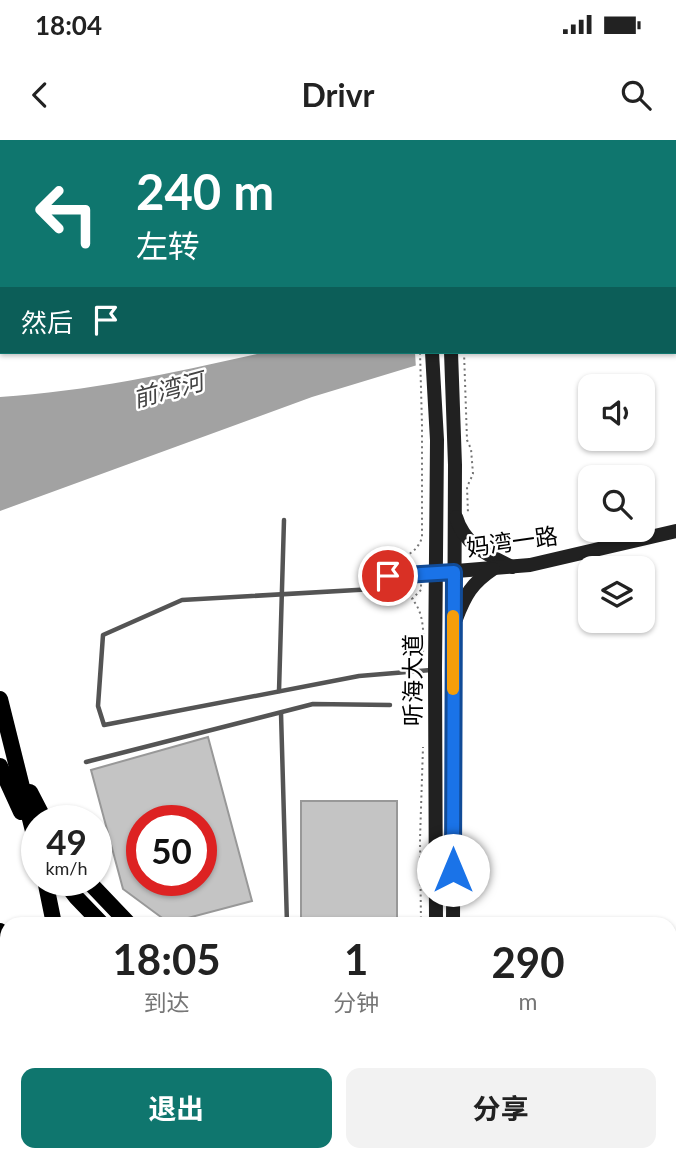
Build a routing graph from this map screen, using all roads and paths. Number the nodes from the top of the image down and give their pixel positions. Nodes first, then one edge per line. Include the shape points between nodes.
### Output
1 (420, 354) edge
2 (432, 354) edge
3 (452, 354) edge
4 (464, 354) edge
5 (459, 379) junction
6 (428, 382) junction
7 (454, 513) junction
8 (284, 520) dead end
9 (468, 523) dead end
10 (676, 531) edge
11 (383, 559) dead end
12 (513, 567) junction
13 (493, 569) junction
14 (454, 572) junction
15 (436, 573) junction
16 (421, 590) dead end
17 (282, 594) junction
18 (453, 626) junction
19 (429, 670) junction
20 (279, 691) junction
21 (0, 699) edge
22 (390, 705) dead end
23 (281, 713) junction
24 (0, 723) edge
25 (423, 747) dead end
26 (86, 762) dead end
27 (0, 766) edge
28 (26, 805) edge
29 (37, 805) edge
30 (21, 811) edge
31 (48, 896) edge
32 (75, 896) edge
33 (103, 896) edge
34 (53, 917) edge
35 (95, 917) edge
36 (122, 917) edge
37 (287, 917) edge
38 (421, 917) edge
39 (436, 917) edge
40 (453, 917) edge

1 - 6 path
2 - 6 main road, 听海大道
3 - 5 main road, 听海大道
4 - 5 path
5 - 7 main road, 听海大道
5 - 9 path via 473,474 467,487
6 - 11 path via 422,538 405,557
6 - 15 main road, 听海大道 via 437,440
7 - 12 main road via 475,547
7 - 14 main road, 听海大道
8 - 17 lane
10 - 12 main road, 妈湾一路
12 - 13 main road, 妈湾一路
13 - 14 main road, 妈湾一路
13 - 18 main road via 469,590
14 - 15 main road, 妈湾一路
14 - 18 main road, 听海大道
15 - 17 lane via 388,576 374,589
15 - 19 main road, 听海大道
16 - 19 path via 412,599 422,615
17 - 20 lane
17 - 20 lane via 182,600 103,635 98,706 104,725
18 - 40 main road, 听海大道
19 - 20 lane via 359,676
19 - 39 main road, 听海大道
21 - 28 main road
22 - 23 lane via 313,704
23 - 26 lane
23 - 37 lane
24 - 29 main road
25 - 38 path
27 - 30 main road
31 - 34 main road
32 - 35 main road
33 - 36 main road

